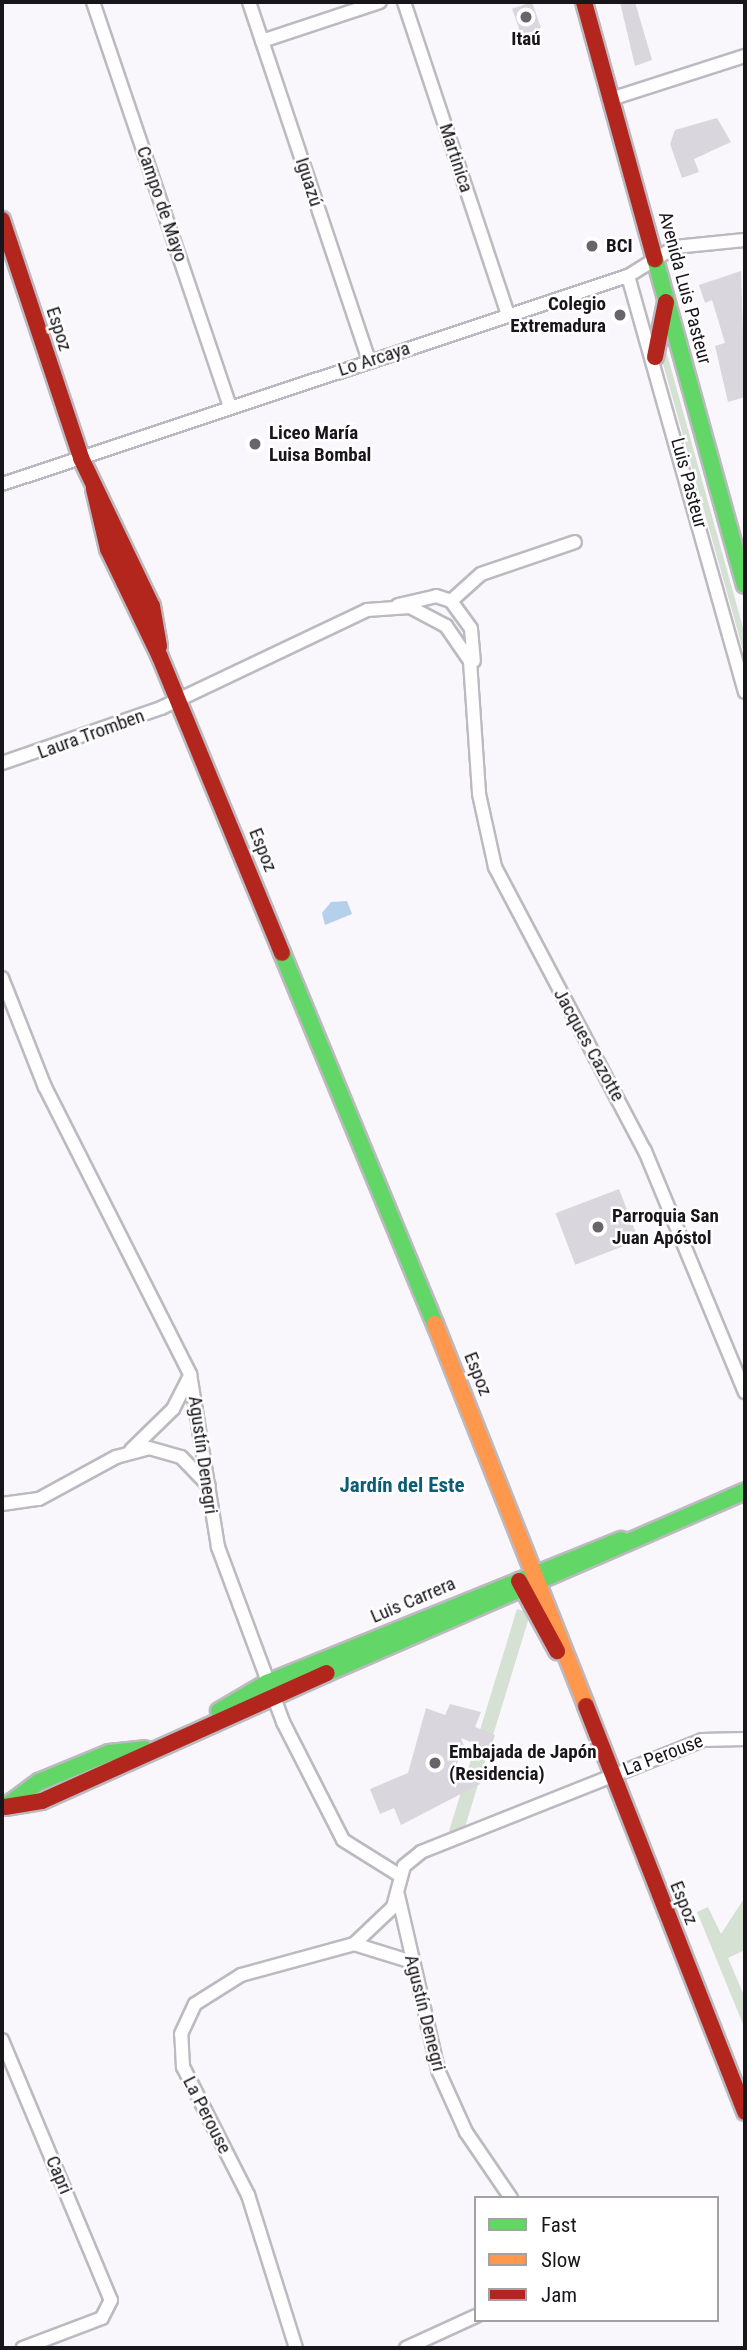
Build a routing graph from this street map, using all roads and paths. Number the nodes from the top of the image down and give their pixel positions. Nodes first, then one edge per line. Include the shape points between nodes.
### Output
1 (93, 2) edge
2 (249, 2) edge
3 (380, 2) edge
4 (404, 2) edge
5 (584, 2) edge
6 (262, 41) junction
7 (745, 56) edge
8 (611, 99) junction
9 (2, 220) edge
10 (745, 240) edge
11 (655, 257) junction
12 (628, 275) junction
13 (666, 299) junction
14 (508, 314) junction
15 (655, 357) junction
16 (369, 361) junction
17 (230, 407) junction
18 (81, 458) junction
19 (2, 484) edge
20 (575, 542) dead end
21 (745, 584) edge
22 (451, 601) junction
23 (394, 606) junction
24 (475, 690) junction
25 (745, 692) edge
26 (178, 700) junction
27 (4, 765) edge
28 (2, 978) edge
29 (190, 1374) junction
30 (745, 1392) edge
31 (128, 1452) junction
32 (209, 1486) junction
33 (745, 1491) edge
34 (745, 1503) edge
35 (2, 1504) edge
36 (723, 1507) junction
37 (530, 1580) junction
38 (270, 1690) junction
39 (745, 1739) edge
40 (610, 1775) junction
41 (4, 1808) edge
42 (399, 1875) junction
43 (398, 1895) junction
44 (354, 1944) junction
45 (412, 1962) junction
46 (2, 2040) edge
47 (745, 2112) edge
48 (510, 2196) edge
49 (474, 2317) edge
50 (23, 2348) edge
51 (296, 2348) edge
52 (406, 2348) edge

1 - 17 street, Campo de Mayo
2 - 6 street, Iguazú
3 - 6 street
4 - 14 street, Martinica
5 - 8 street, Avenida Luis Pasteur
6 - 16 street, Iguazú
7 - 8 street
8 - 11 street, Avenida Luis Pasteur
9 - 18 street, Espoz
10 - 11 street, Lo Arcaya via 680,245
11 - 12 street, Lo Arcaya
11 - 13 street, Avenida Luis Pasteur
12 - 14 street, Lo Arcaya
12 - 15 street, Luis Pasteur
13 - 15 street
13 - 21 street, Avenida Luis Pasteur
14 - 16 street, Lo Arcaya
15 - 25 street, Luis Pasteur
16 - 17 street, Lo Arcaya
17 - 18 street, Lo Arcaya
18 - 19 street, Lo Arcaya
18 - 26 street, Espoz via 152,606 160,657
20 - 22 street via 481,574
22 - 23 street, Jacques Cazotte via 429,596
22 - 24 street, Jacques Cazotte via 471,629
23 - 24 street, Jacques Cazotte via 429,615 462,641
23 - 26 street, Jacques Cazotte via 340,621
24 - 30 street, Jacques Cazotte via 479,794 495,867 645,1151
26 - 27 street, Laura Tromben
26 - 37 street, Espoz
28 - 29 street, Agustín Denegri via 45,1087
29 - 31 street via 167,1418
29 - 32 street, Agustín Denegri
31 - 32 street via 173,1452
31 - 35 street via 39,1499
32 - 38 street, Agustín Denegri via 218,1547
33 - 36 street, Luis Carrera
34 - 36 street, Luis Carrera
36 - 37 street, Luis Carrera via 649,1537 602,1545
37 - 38 street, Luis Carrera
37 - 40 street, Espoz
38 - 41 street, Luis Carrera via 150,1748 109,1753 39,1782
38 - 42 street, Agustín Denegri via 335,1830
39 - 40 street, La Perouse via 714,1736
40 - 42 street, La Perouse via 421,1852
40 - 47 street, Espoz
42 - 43 street
43 - 44 street, La Perouse via 383,1919
43 - 45 street, Agustín Denegri
44 - 45 street
44 - 51 street, La Perouse via 211,1989 188,2013 181,2034 192,2092 248,2195
45 - 48 street, Agustín Denegri via 446,2091
46 - 50 street, Capri via 108,2288 108,2310
49 - 52 street

